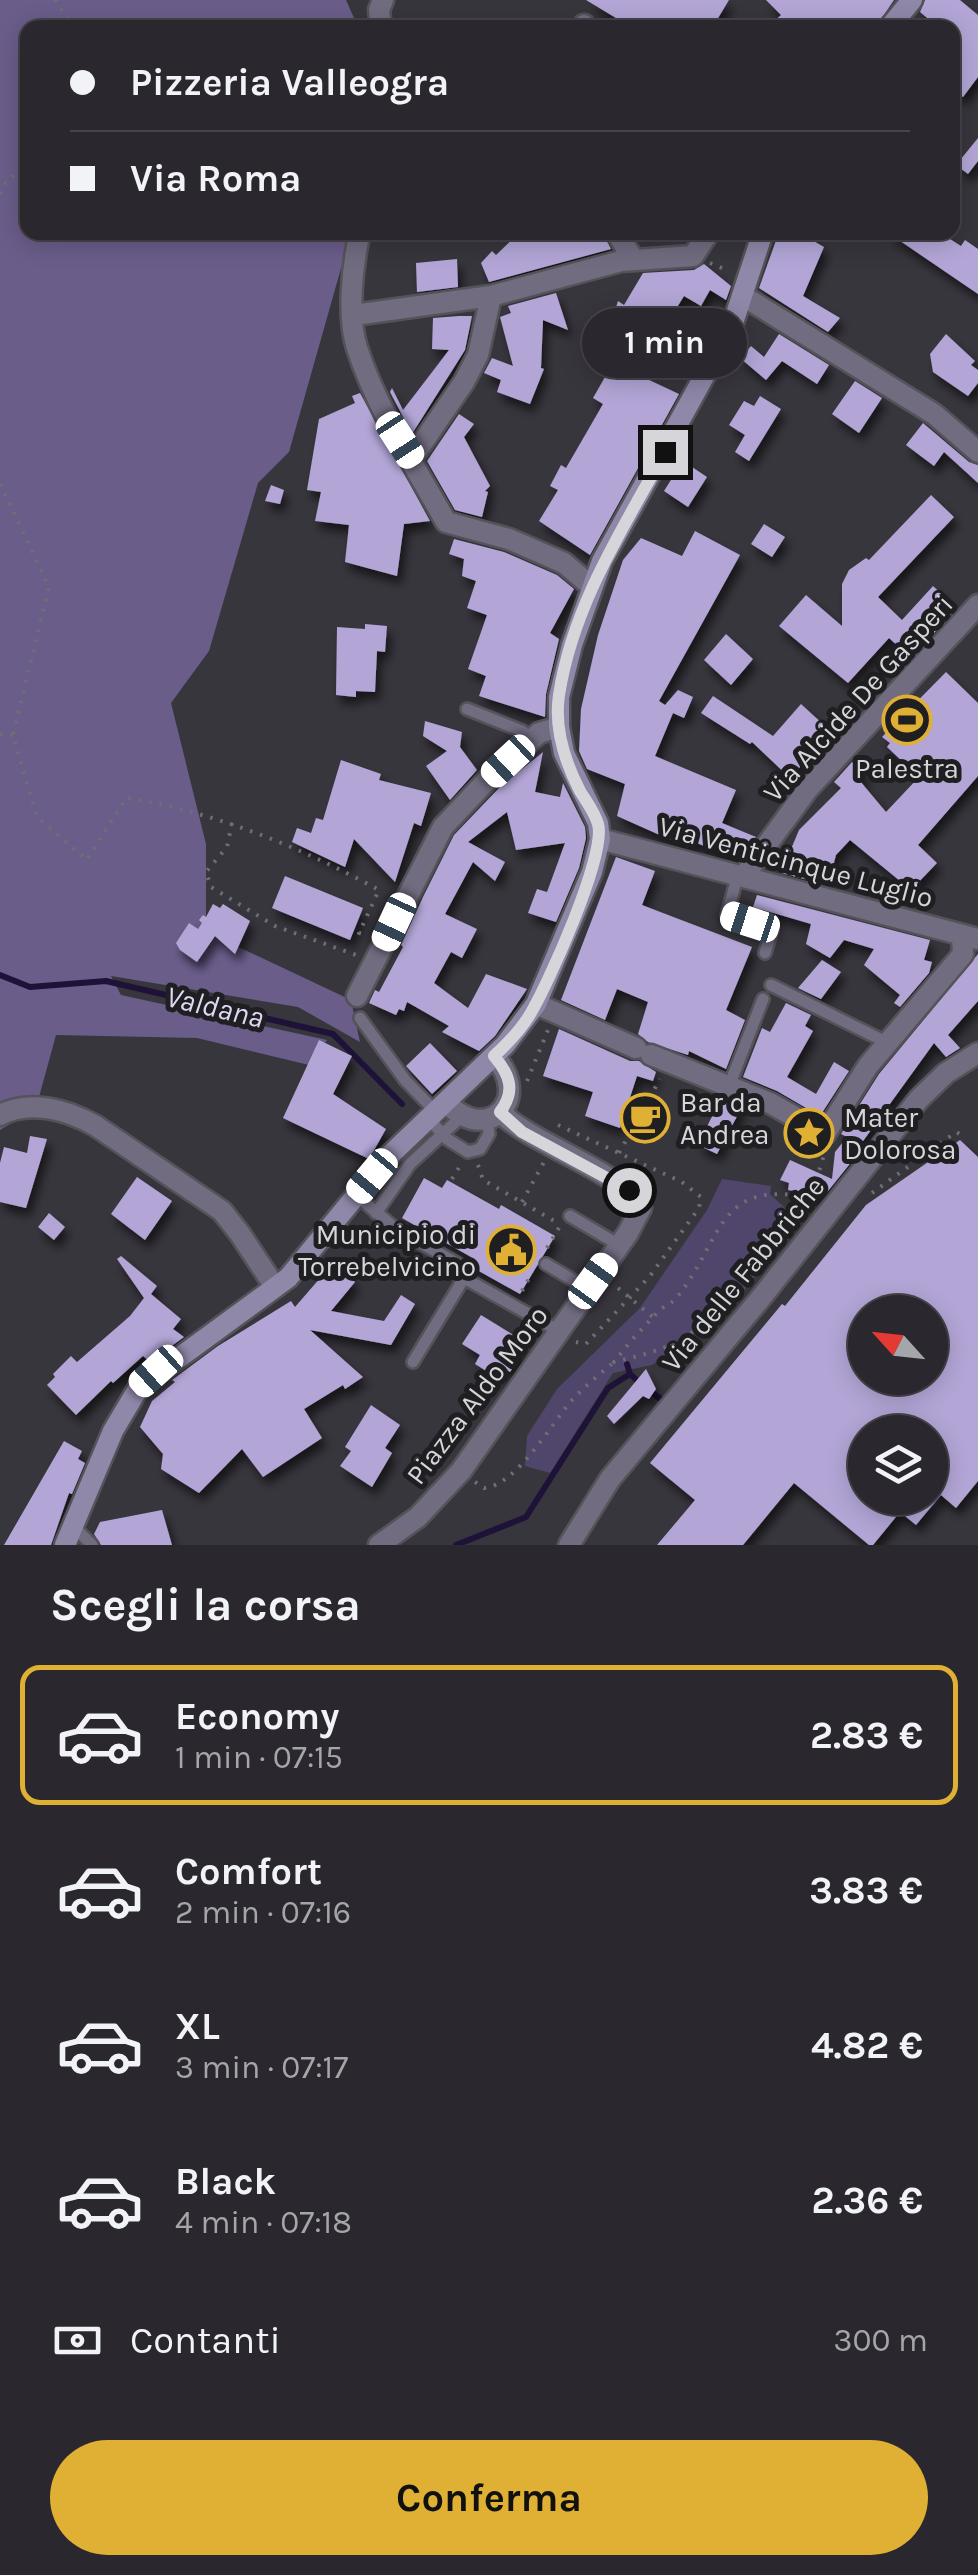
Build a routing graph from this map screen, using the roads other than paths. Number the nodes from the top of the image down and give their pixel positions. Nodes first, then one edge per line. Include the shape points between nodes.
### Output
1 (912, 0) edge
2 (896, 20) edge
3 (359, 240) edge
4 (619, 240) edge
5 (704, 240) edge
6 (760, 240) edge
7 (628, 260) junction
8 (740, 285) junction
9 (491, 296) junction
10 (354, 315) junction
11 (978, 452) edge
12 (412, 458) junction
13 (592, 586) junction
14 (978, 606) edge
15 (467, 709) dead end
16 (559, 726) junction
17 (531, 740) junction
18 (600, 840) junction
19 (741, 875) junction
20 (970, 937) edge
21 (765, 953) dead end
22 (771, 985) dead end
23 (357, 996) dead end
24 (763, 998) dead end
25 (536, 1004) junction
26 (360, 1018) dead end
27 (889, 1043) junction
28 (978, 1053) edge
29 (494, 1056) junction
30 (729, 1086) junction
31 (0, 1115) edge
32 (443, 1116) junction
33 (493, 1116) junction
34 (356, 1195) junction
35 (376, 1213) junction
36 (565, 1218) road end
37 (619, 1245) junction
38 (546, 1264) dead end
39 (464, 1278) junction
40 (275, 1287) junction
41 (588, 1289) junction
42 (560, 1331) junction
43 (413, 1362) dead end
44 (69, 1536) edge
45 (92, 1545) edge
46 (378, 1545) edge
47 (568, 1545) edge

1 - 2 main road
3 - 10 street via 350,291
4 - 7 street
5 - 7 street via 693,256
6 - 8 main road
7 - 9 street
8 - 11 street via 934,414
8 - 13 main road via 732,326
9 - 10 street
9 - 12 street via 478,355
10 - 12 street via 356,345 388,421
12 - 13 street via 446,522 564,563
13 - 16 main road via 558,697
14 - 19 street, Via Alcide De Gasperi via 806,790
15 - 17 lane
16 - 17 street
16 - 18 main road
17 - 23 street via 443,827
18 - 19 street, Via Venticinque Luglio
18 - 25 main road
19 - 20 street, Via Venticinque Luglio
19 - 21 lane via 727,915 772,930
20 - 27 street
22 - 27 lane
24 - 30 lane
25 - 29 main road
25 - 30 street
26 - 32 lane
27 - 30 street via 824,1134
28 - 47 street, Via delle Fabbriche via 919,1099 610,1479
29 - 32 main road
29 - 33 street via 510,1079 510,1094
31 - 40 street via 44,1108 96,1126 222,1212
32 - 33 street
32 - 33 lane via 468,1152 480,1150
32 - 34 main road via 388,1156
32 - 35 lane
33 - 37 street, Piazza Aldo Moro via 629,1190 641,1208
34 - 35 lane
34 - 40 main road via 308,1258
35 - 39 lane via 458,1264
36 - 37 lane
37 - 41 street, Piazza Aldo Moro
38 - 41 lane
39 - 42 lane
39 - 43 lane
40 - 44 main road via 139,1387
41 - 42 street, Piazza Aldo Moro
42 - 46 street, Piazza Aldo Moro via 461,1471 418,1517
44 - 45 lane

